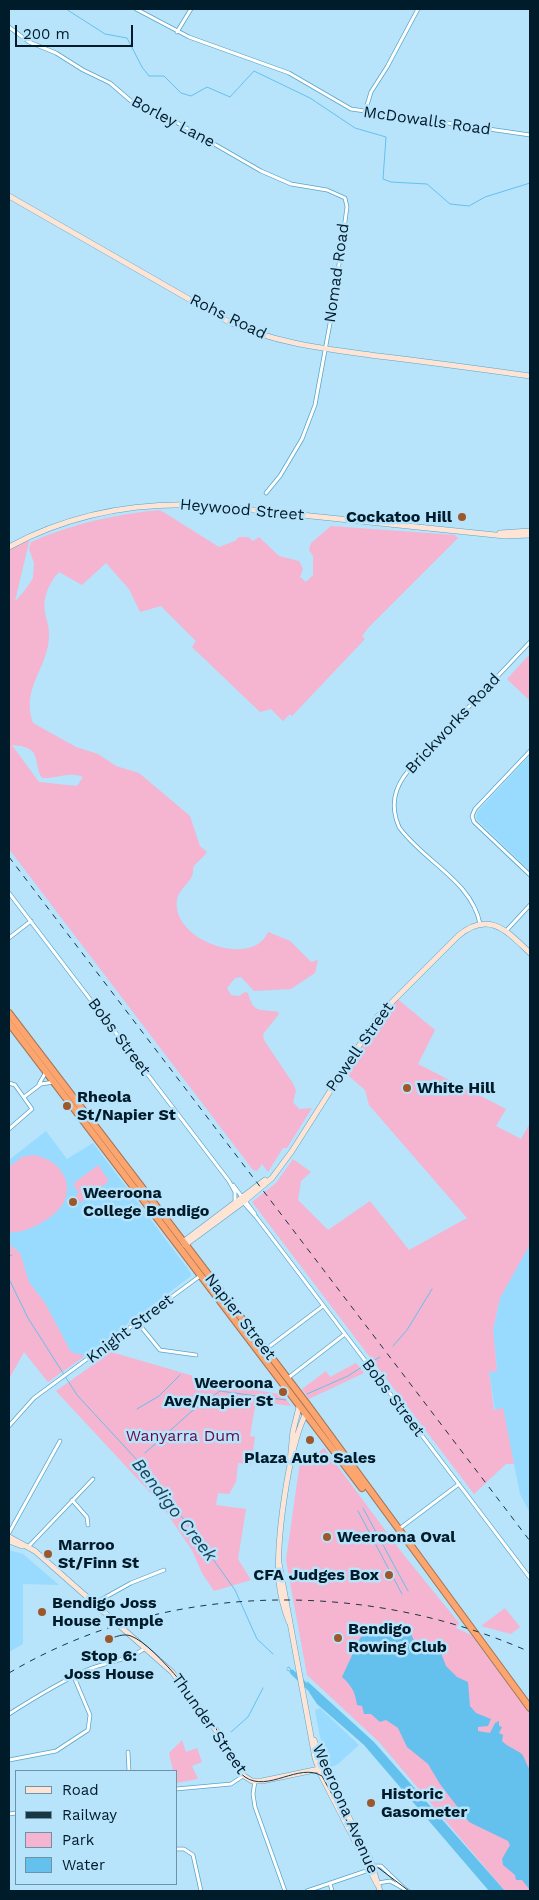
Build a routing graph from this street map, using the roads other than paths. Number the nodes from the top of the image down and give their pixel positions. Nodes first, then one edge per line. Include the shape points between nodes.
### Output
1 (136, 9) edge
2 (191, 9) edge
3 (418, 9) edge
4 (9, 27) edge
5 (177, 32) junction
6 (365, 112) junction
7 (530, 135) edge
8 (9, 196) edge
9 (345, 198) joint
10 (326, 348) junction
11 (530, 376) edge
12 (266, 493) dead end
13 (530, 531) edge
14 (482, 533) junction
15 (530, 535) edge
16 (9, 547) edge
17 (530, 642) edge
18 (530, 751) edge
19 (530, 876) edge
20 (9, 893) edge
21 (530, 905) edge
22 (31, 921) junction
23 (480, 924) junction
24 (506, 931) junction
25 (9, 938) edge
26 (530, 953) edge
27 (9, 1013) edge
28 (9, 1023) edge
29 (46, 1072) junction
30 (55, 1074) junction
31 (54, 1082) junction
32 (9, 1083) edge
33 (37, 1086) junction
34 (24, 1096) junction
35 (69, 1102) junction
36 (9, 1130) edge
37 (229, 1181) junction
38 (242, 1200) junction
39 (182, 1246) junction
40 (200, 1276) junction
41 (324, 1306) junction
42 (138, 1323) junction
43 (244, 1328) junction
44 (345, 1334) junction
45 (265, 1350) junction
46 (196, 1355) dead end
47 (288, 1378) junction
48 (299, 1407) junction
49 (305, 1415) junction
50 (9, 1426) edge
51 (60, 1441) dead end
52 (290, 1472) junction
53 (93, 1479) dead end
54 (459, 1484) junction
55 (72, 1500) junction
56 (88, 1525) dead end
57 (397, 1531) junction
58 (9, 1532) edge
59 (9, 1537) edge
60 (9, 1541) edge
61 (28, 1548) junction
62 (164, 1570) dead end
63 (530, 1578) edge
64 (94, 1604) junction
65 (484, 1645) junction
66 (146, 1647) junction
67 (74, 1677) junction
68 (530, 1702) edge
69 (530, 1708) edge
70 (9, 1714) edge
71 (128, 1752) dead end
72 (9, 1760) edge
73 (321, 1769) junction
74 (129, 1770) edge
75 (243, 1776) junction
76 (255, 1782) junction
77 (178, 1789) edge
78 (178, 1849) edge
79 (371, 1868) junction
80 (330, 1884) junction
81 (377, 1884) junction
82 (201, 1891) edge
83 (285, 1891) edge
84 (308, 1891) edge
85 (332, 1891) edge
86 (380, 1891) edge
87 (407, 1891) edge

1 - 5 street, McDowalls Road
2 - 5 street
3 - 6 street via 371,92
4 - 9 street, Borley Lane via 29,42 110,83 131,101 175,121 261,171 291,184 327,190
5 - 6 street, McDowalls Road via 278,69 347,107
6 - 7 street, McDowalls Road
8 - 10 street, Rohs Road via 229,322 279,341
9 - 10 street, Nomad Road via 347,207
10 - 11 street, Rohs Road
10 - 12 street, Heywood Street via 315,405 307,427 280,476
13 - 14 street, Heywood Street
14 - 15 street, Heywood Street
14 - 16 street, Heywood Street via 165,504 79,518
17 - 23 street, Brickworks Road via 403,777 396,791 395,814 403,833 471,900
18 - 19 street via 472,816 474,822
20 - 22 street, Bobs Street
21 - 24 street
22 - 25 street
22 - 37 street, Bobs Street
23 - 24 street via 494,924
23 - 38 street, Powell Street via 458,936 378,1016 280,1167 269,1181
24 - 26 street
27 - 30 highway, Napier Street
28 - 29 highway, Napier Street
29 - 31 highway, Napier Street
29 - 33 street
30 - 35 highway via 54,1078
30 - 39 highway, Napier Street
31 - 33 street
31 - 35 highway, Napier Street
32 - 34 street
33 - 34 street
34 - 36 street via 31,1111
35 - 39 highway, Napier Street
37 - 38 street, Bobs Street
37 - 38 street, Bobs Street
38 - 39 street, Powell Street
38 - 41 street, Bobs Street
39 - 40 highway, Napier Street
39 - 43 highway, Napier Street
40 - 42 street, Knight Street
40 - 43 highway, Napier Street
41 - 44 street, Bobs Street
41 - 45 street
42 - 46 street via 160,1350
42 - 50 street, Knight Street via 30,1402
43 - 45 highway, Napier Street
43 - 48 highway, Napier Street
44 - 47 street
44 - 54 street, Bobs Street
45 - 47 highway, Napier Street
47 - 49 highway via 305,1408
47 - 57 highway, Napier Street
48 - 49 highway, Napier Street
48 - 52 street, Weeroona Avenue via 293,1431
49 - 52 street, Weeroona Avenue
49 - 57 highway, Napier Street
51 - 58 street
52 - 73 street, Weeroona Avenue via 279,1563
53 - 55 street
54 - 57 street
54 - 63 street, Bobs Street
55 - 56 street via 87,1516
55 - 61 street
57 - 65 highway, Napier Street
59 - 61 street
60 - 61 street
61 - 64 street, Thunder Street
62 - 64 street via 131,1582
64 - 66 street, Thunder Street
65 - 68 highway, Napier Street
65 - 69 highway, Napier Street
66 - 67 street
66 - 75 street, Thunder Street via 177,1677 221,1737
67 - 70 street
67 - 72 street via 90,1715 88,1730 56,1752
71 - 74 street
73 - 76 street
73 - 79 street, Weeroona Avenue
75 - 76 street, Thunder Street
75 - 77 street via 231,1784
76 - 83 street, Thunder Street via 255,1807
78 - 82 street via 193,1855
79 - 80 street
79 - 81 street, Weeroona Avenue
79 - 87 street via 381,1866
80 - 84 street
80 - 85 street
81 - 86 street, Weeroona Avenue
81 - 87 street via 390,1881

